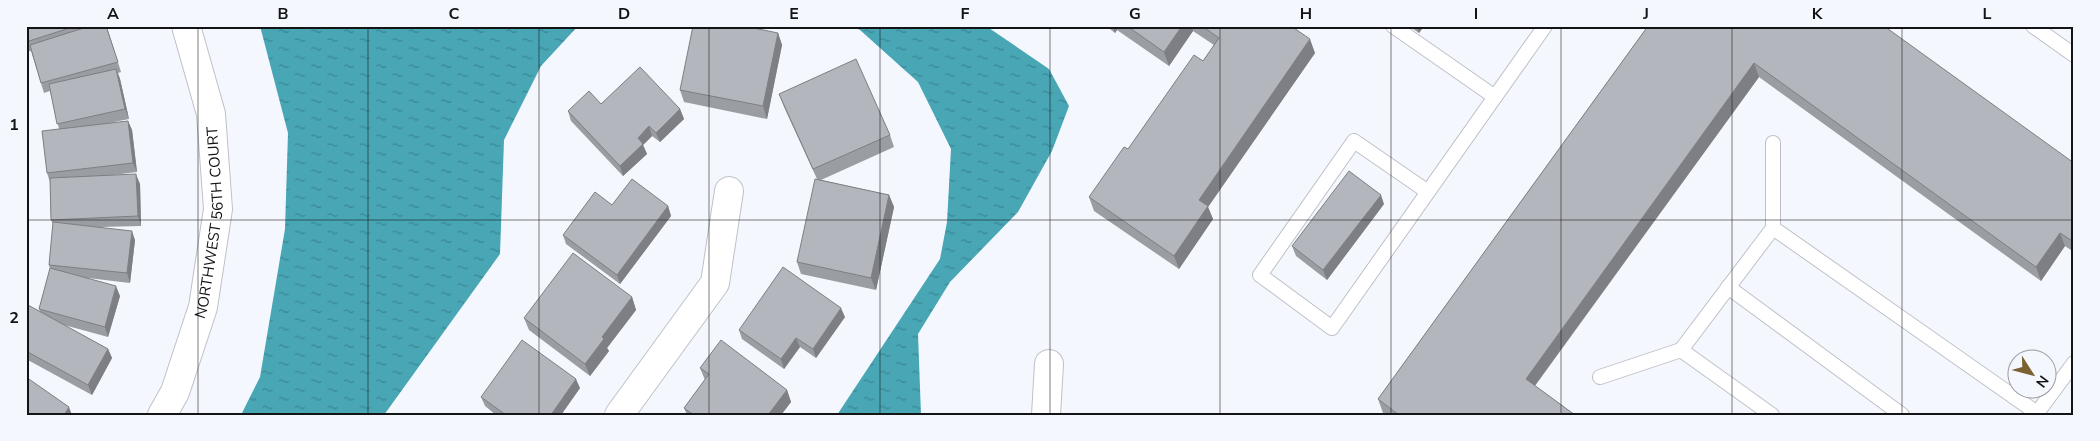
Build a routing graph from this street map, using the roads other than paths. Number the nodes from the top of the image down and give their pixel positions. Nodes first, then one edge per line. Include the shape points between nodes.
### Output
1 (186, 26) edge
2 (1393, 26) edge
3 (2033, 26) edge
4 (1543, 27) edge
5 (2074, 55) edge
6 (1495, 97) junction
7 (1773, 143) dead end
8 (729, 191) dead end
9 (1428, 192) junction
10 (1773, 228) junction
11 (1728, 287) junction
12 (1681, 350) junction
13 (2074, 363) edge
14 (1048, 364) dead end
15 (1600, 377) dead end
16 (162, 415) edge
17 (619, 415) edge
18 (1046, 415) edge
19 (1772, 415) edge
20 (1902, 415) edge

1 - 16 street, NORTHWEST 56TH COURT via 211,114 218,209 203,307 176,392
2 - 6 lane
3 - 5 lane
4 - 6 lane
6 - 9 lane
7 - 10 lane
8 - 17 street via 715,283
9 - 9 lane via 1332,328 1260,275 1354,141
10 - 11 lane
10 - 13 lane via 2037,414
11 - 12 lane
11 - 20 lane
12 - 15 lane
12 - 19 lane
14 - 18 street

